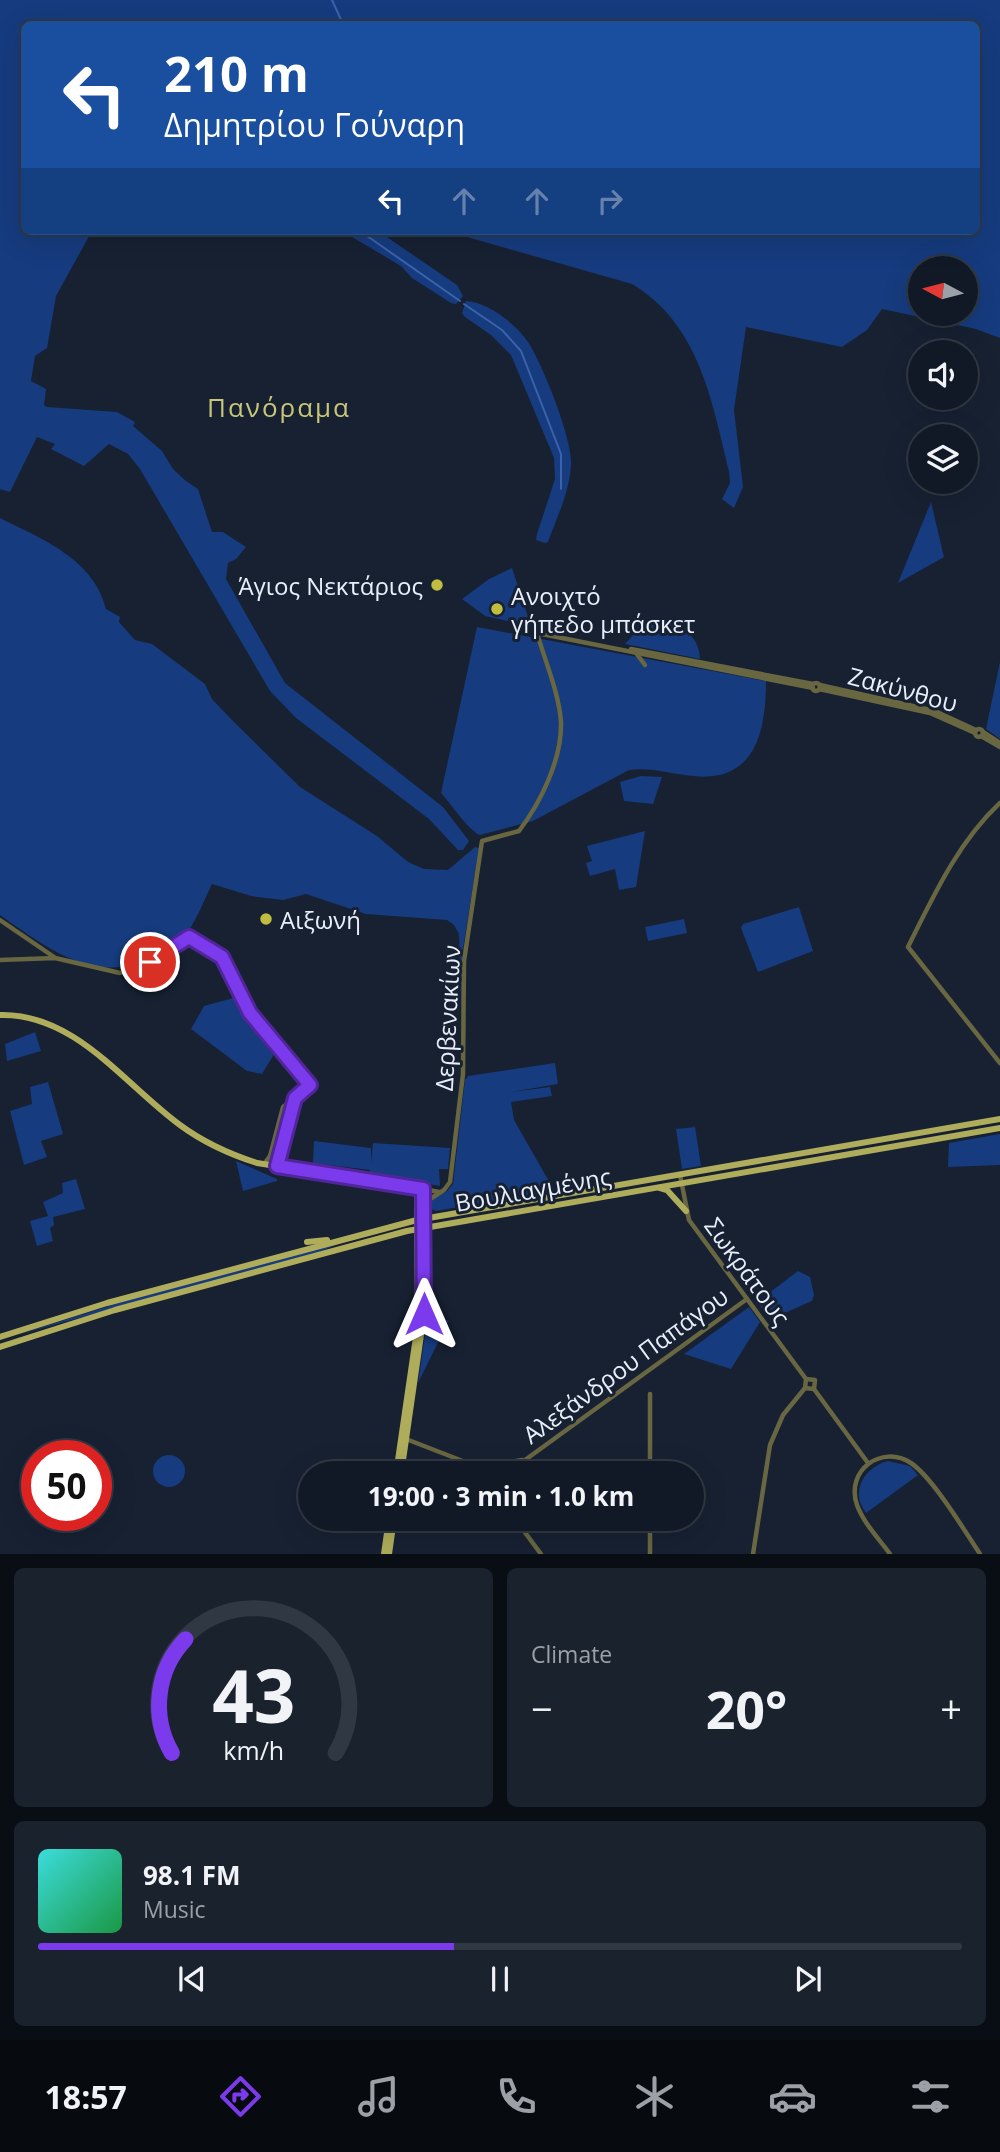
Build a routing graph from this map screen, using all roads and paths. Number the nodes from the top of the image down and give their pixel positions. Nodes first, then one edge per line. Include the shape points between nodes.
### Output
1 (627, 649) junction
2 (635, 652) junction
3 (651, 656) junction
4 (813, 686) junction
5 (1000, 745) edge
6 (1000, 803) edge
7 (482, 841) joint
8 (0, 920) edge
9 (55, 958) junction
10 (0, 960) edge
11 (0, 1016) edge
12 (1000, 1063) edge
13 (295, 1098) junction
14 (1000, 1119) edge
15 (1000, 1128) edge
16 (264, 1164) junction
17 (277, 1166) junction
18 (680, 1175) junction
19 (681, 1183) junction
20 (659, 1187) junction
21 (420, 1189) junction
22 (440, 1192) junction
23 (423, 1205) junction
24 (686, 1211) junction
25 (438, 1216) junction
26 (420, 1220) junction
27 (439, 1225) junction
28 (420, 1229) junction
29 (346, 1238) junction
30 (424, 1240) junction
31 (307, 1242) dead end
32 (139, 1289) dead end
33 (147, 1292) junction
34 (747, 1299) junction
35 (0, 1337) edge
36 (0, 1348) edge
37 (806, 1379) junction
38 (805, 1388) junction
39 (814, 1389) junction
40 (650, 1394) dead end
41 (404, 1437) junction
42 (401, 1461) edge
43 (463, 1461) edge
44 (520, 1461) edge
45 (650, 1461) edge
46 (868, 1463) junction
47 (390, 1531) edge
48 (524, 1531) edge
49 (650, 1531) edge
50 (387, 1553) edge
51 (541, 1553) edge
52 (650, 1553) edge
53 (753, 1553) edge
54 (890, 1553) edge
55 (981, 1553) edge

1 - 2 street, Ζακύνθου
1 - 4 street, Ζακύνθου
1 - 7 street, Ζακύνθου via 537,633 561,720 554,766 519,831
2 - 3 street, Ζακύνθου
2 - 3 street via 645,663
3 - 4 street, Ζακύνθου
4 - 5 street, Ζακύνθου via 935,711
6 - 12 street via 961,850 908,947
7 - 22 street, Δερβενακίων via 464,961 461,1094 450,1182
8 - 9 street
9 - 10 street
9 - 13 street via 120,973 150,962 189,937 222,957 250,1013 310,1085
11 - 16 main road via 33,1017 62,1029 190,1132 232,1154
13 - 16 street via 283,1107
13 - 17 street
14 - 18 main road, Βουλιαγμένης
15 - 19 main road, Βουλιαγμένης
16 - 17 main road
17 - 21 main road
18 - 19 street, Σωκράτους
18 - 25 main road, Βουλιαγμένης
19 - 20 main road, Βουλιαγμένης
19 - 24 street, Σωκράτους
20 - 24 main road
20 - 27 main road, Βουλιαγμένης
21 - 22 street
21 - 23 main road
21 - 26 main road
22 - 23 street
23 - 25 main road
23 - 26 main road
24 - 34 street, Σωκράτους
25 - 26 main road, Βουλιαγμένης
26 - 28 main road
26 - 29 main road, Βουλιαγμένης
27 - 28 main road, Βουλιαγμένης
27 - 30 main road
28 - 30 main road
28 - 36 main road, Βουλιαγμένης via 115,1310
28 - 41 main road via 419,1314
29 - 31 main road
29 - 33 main road, Βουλιαγμένης
30 - 41 main road via 424,1314
32 - 33 main road
33 - 35 main road, Βουλιαγμένης
34 - 37 street, Σωκράτους
34 - 44 street, Αλεξάνδρου Παπάγου
37 - 38 street
37 - 39 street, Σωκράτους via 816,1381
38 - 39 street
38 - 53 street via 783,1415 770,1445
39 - 46 street, Σωκράτους
40 - 45 street
41 - 42 main road
41 - 43 street
46 - 54 street via 855,1485 856,1503
46 - 55 street via 892,1457 915,1466
47 - 50 main road
48 - 51 street
49 - 52 street

